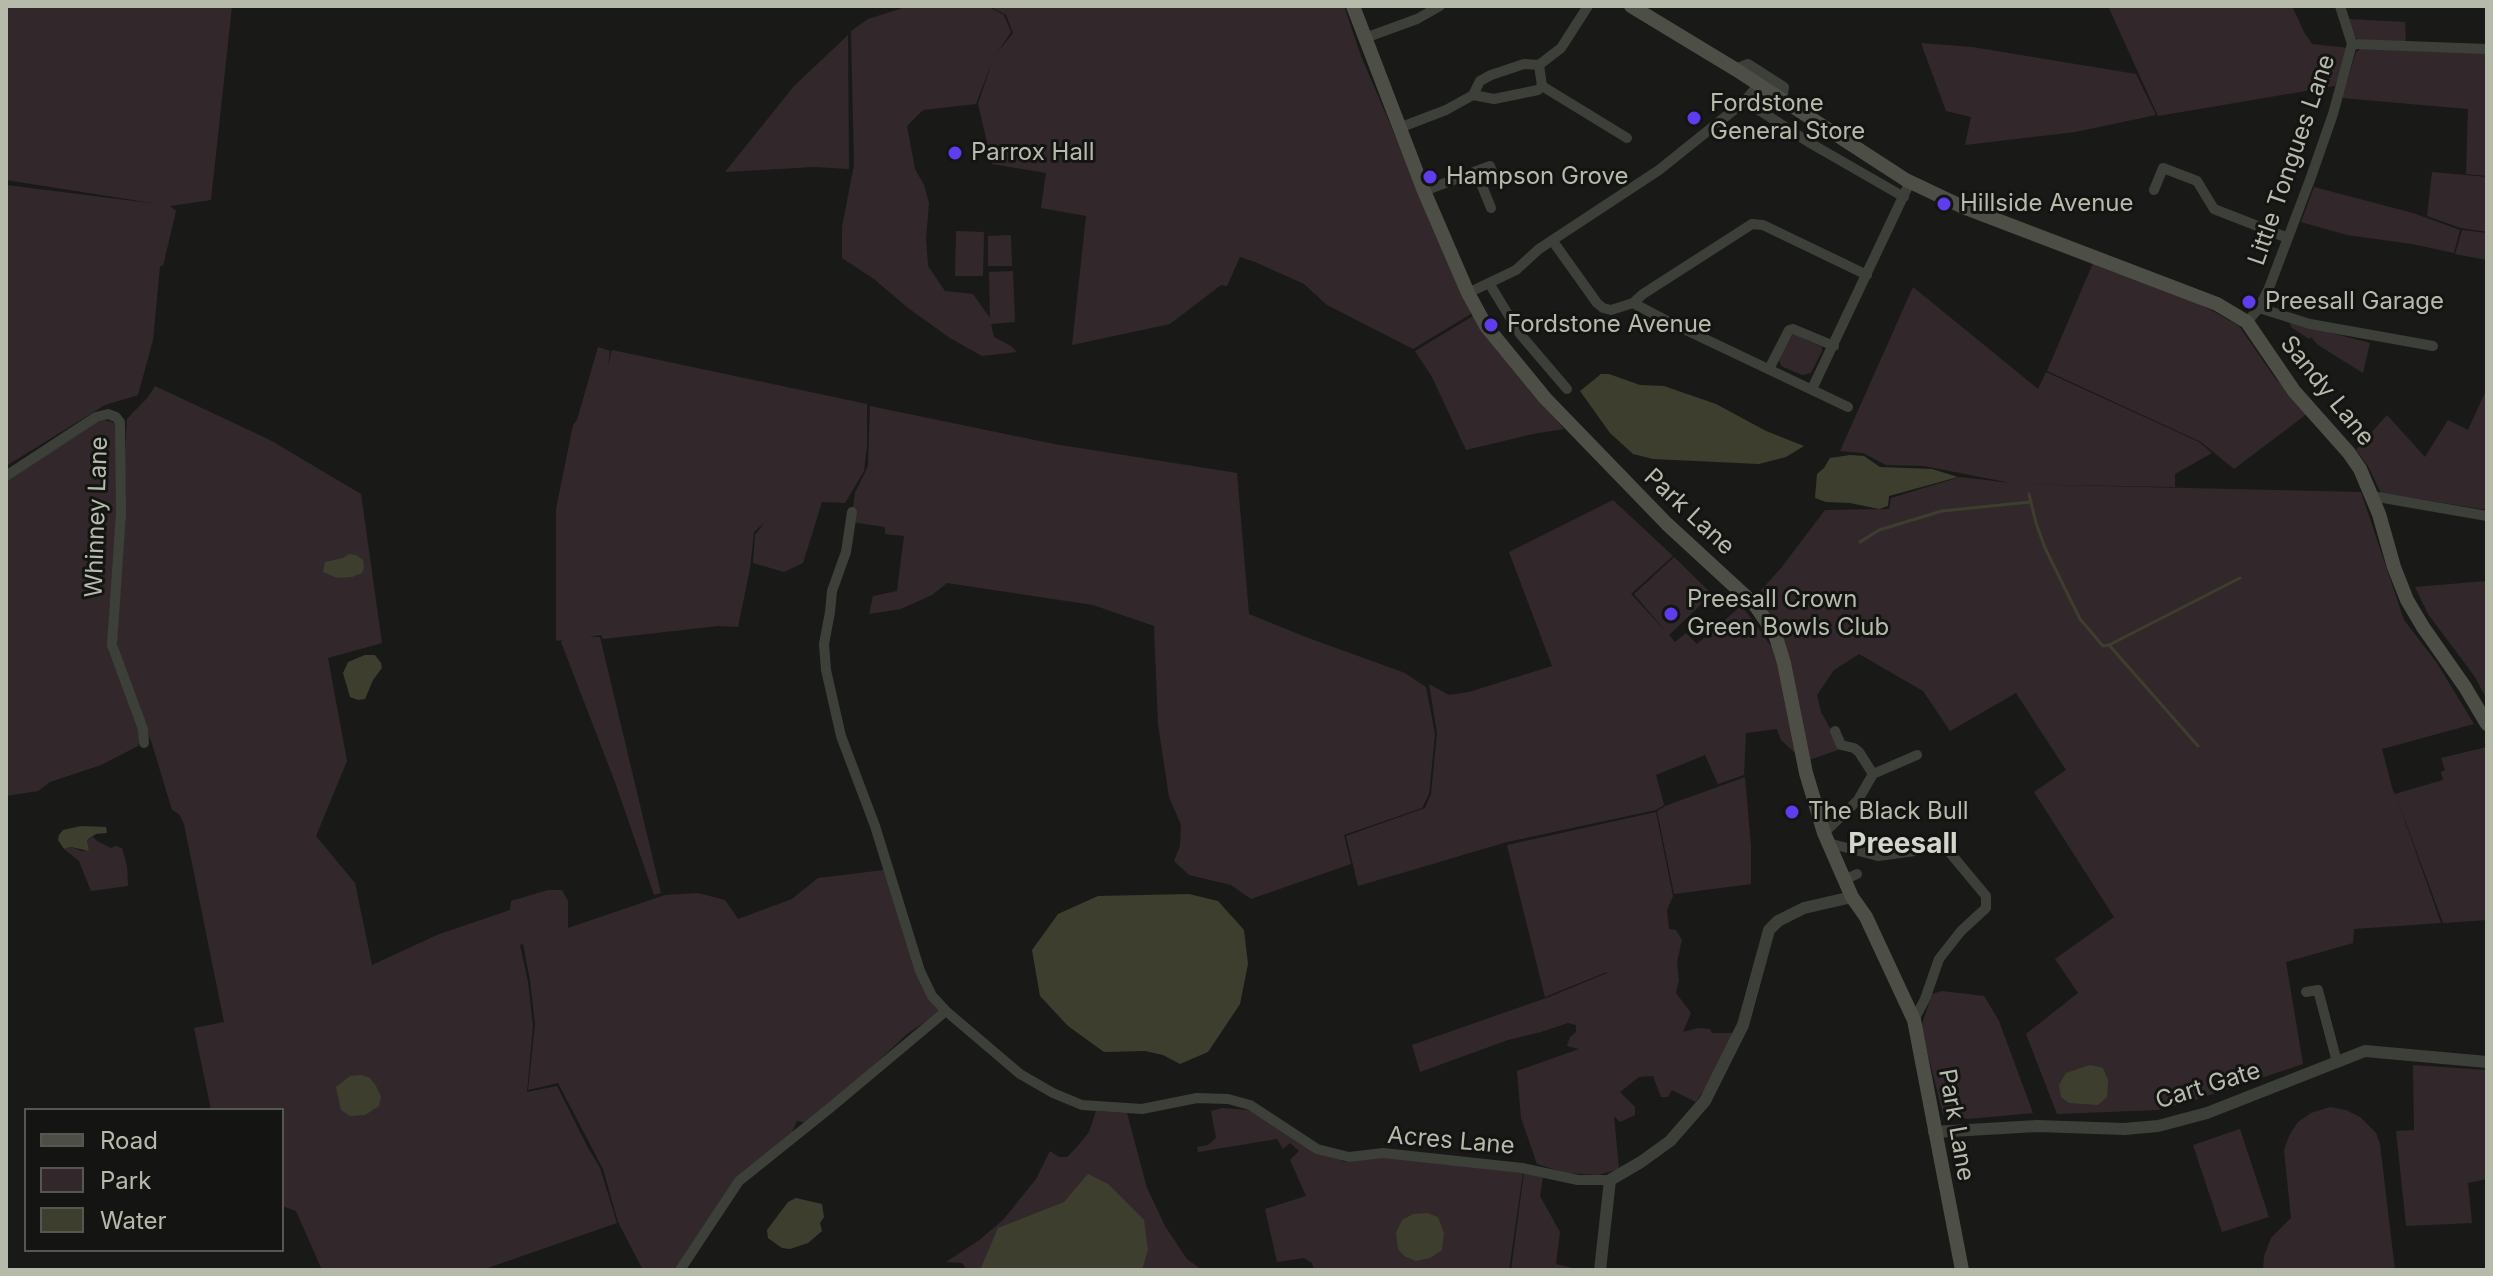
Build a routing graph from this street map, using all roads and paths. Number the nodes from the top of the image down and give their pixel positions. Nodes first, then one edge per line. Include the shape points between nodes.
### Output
1 (1353, 6) edge
2 (1440, 6) edge
3 (1588, 6) edge
4 (1631, 6) edge
5 (2340, 6) edge
6 (1365, 38) junction
7 (2352, 44) junction
8 (2487, 49) edge
9 (1539, 65) junction
10 (1735, 69) junction
11 (1758, 85) junction
12 (1542, 86) junction
13 (1473, 95) junction
14 (1745, 101) junction
15 (1782, 101) junction
16 (1399, 128) junction
17 (1627, 138) dead end
18 (1476, 171) junction
19 (1494, 176) dead end
20 (1910, 182) junction
21 (2154, 190) dead end
22 (1424, 191) junction
23 (1904, 197) junction
24 (1491, 208) dead end
25 (2288, 238) junction
26 (1552, 240) junction
27 (1867, 275) junction
28 (1489, 283) junction
29 (1468, 293) junction
30 (1633, 303) junction
31 (2259, 308) junction
32 (2247, 322) junction
33 (1834, 346) junction
34 (2433, 346) dead end
35 (1769, 369) junction
36 (1567, 389) dead end
37 (1812, 389) junction
38 (1848, 407) dead end
39 (6, 476) edge
40 (2372, 496) junction
41 (852, 512) dead end
42 (2487, 516) edge
43 (2487, 724) edge
44 (1835, 731) dead end
45 (144, 743) dead end
46 (1917, 755) dead end
47 (1873, 774) junction
48 (1826, 838) junction
49 (1852, 897) junction
50 (2306, 992) dead end
51 (946, 1011) junction
52 (1914, 1020) junction
53 (2337, 1062) junction
54 (2487, 1062) edge
55 (1934, 1132) junction
56 (1610, 1180) junction
57 (680, 1270) edge
58 (1600, 1270) edge
59 (1962, 1270) edge

1 - 6 main road, Park Lane
2 - 6 street
3 - 9 street via 1561,48
4 - 10 main road, Sandy Lane
5 - 7 street, Little Tongues Lane
6 - 16 main road, Park Lane
7 - 8 street
7 - 25 street, Little Tongues Lane
9 - 12 street
9 - 13 street via 1524,64 1491,75 1480,81
10 - 11 main road, Sandy Lane
10 - 15 street via 1748,64 1784,87
11 - 14 street
11 - 15 main road, Sandy Lane
12 - 13 street via 1506,98
12 - 17 street
13 - 16 street
14 - 23 street
14 - 26 street via 1659,170
15 - 20 main road, Sandy Lane
16 - 22 main road, Park Lane
18 - 19 street via 1490,166
18 - 22 street
18 - 24 street
20 - 23 street
20 - 32 main road, Sandy Lane via 2217,304
21 - 25 street via 2163,168 2197,181 2214,209
22 - 29 main road, Park Lane
23 - 27 street
25 - 31 street, Little Tongues Lane
26 - 28 street via 1516,270
26 - 30 street via 1603,308
27 - 30 street via 1752,224
27 - 33 street
28 - 29 street
28 - 36 street via 1520,334
29 - 48 main road, Park Lane via 1492,335 1545,398 1771,626 1781,648 1806,773
30 - 35 street
31 - 32 street, Little Tongues Lane
31 - 34 street via 2310,324
32 - 40 main road, Sandy Lane via 2294,391 2355,461
33 - 35 street via 1789,330
33 - 37 street
35 - 37 street
37 - 38 street
39 - 45 street, Whinney Lane via 96,417 108,414 120,422 121,513 112,645
40 - 42 street
40 - 43 main road, Sandy Lane via 2407,600
41 - 51 street, Acres Lane via 846,552 832,591 826,670 841,736 920,971
44 - 47 street via 1841,745 1859,752
46 - 47 street
47 - 48 street
48 - 49 main road, Park Lane via 1850,877
48 - 52 street via 1878,856 1940,844 1986,896 1986,908 1939,959
49 - 52 main road, Park Lane
49 - 56 street via 1804,908 1773,925 1743,1025 1705,1101 1670,1141
50 - 53 street via 2318,990
51 - 56 street, Acres Lane via 1020,1074 1082,1105 1142,1109 1197,1098 1228,1099 1250,1105 1317,1149 1349,1157 1383,1153
51 - 57 street via 739,1181
52 - 55 main road, Park Lane
53 - 54 street, Cart Gate via 2365,1051
53 - 55 street, Cart Gate via 2207,1113 2158,1126
55 - 59 main road, Park Lane
56 - 58 street

